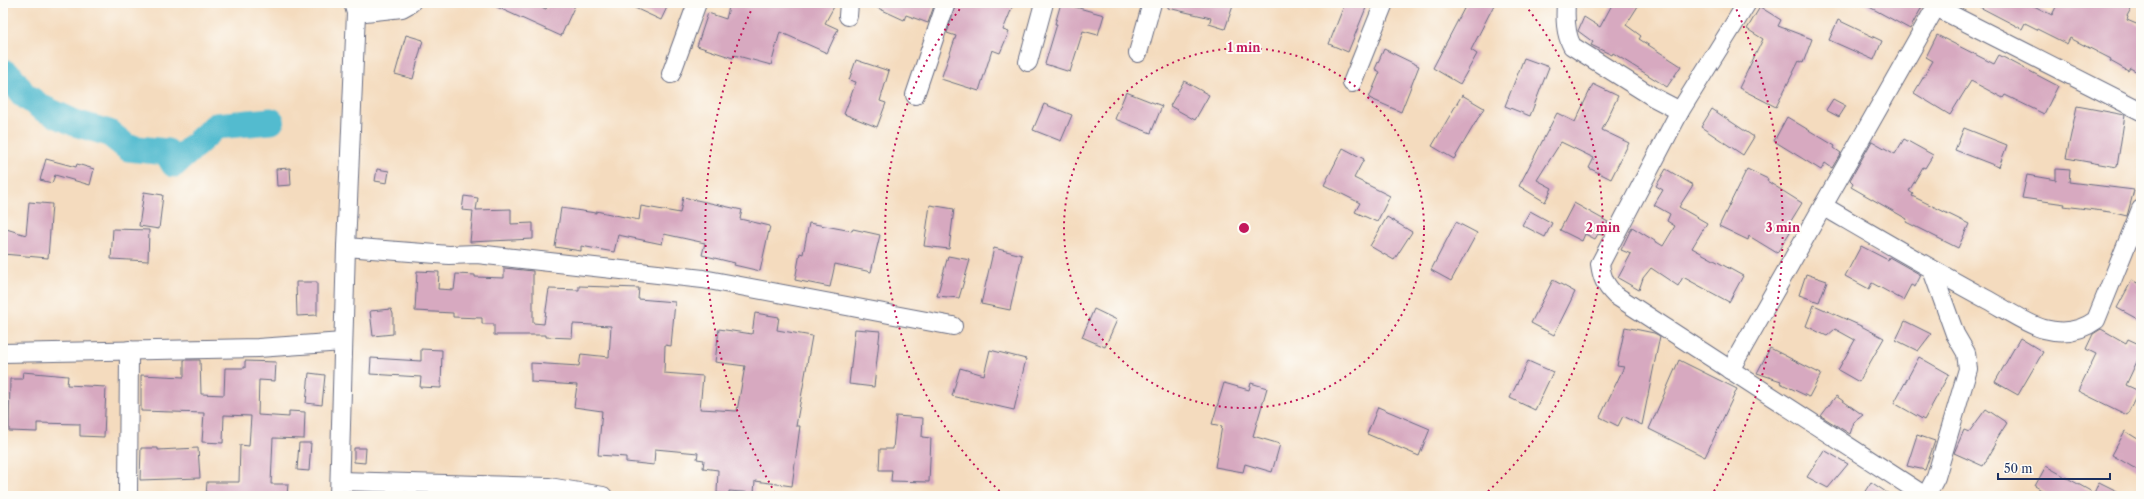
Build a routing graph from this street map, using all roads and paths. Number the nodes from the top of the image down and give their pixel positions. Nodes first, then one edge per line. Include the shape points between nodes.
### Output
1 (411, 3) edge
2 (697, 3) edge
3 (946, 3) edge
4 (1044, 3) edge
5 (1152, 3) edge
6 (1384, 3) edge
7 (1566, 3) edge
8 (1747, 3) edge
9 (1937, 5) edge
10 (355, 8) edge
11 (1138, 53) dead end
12 (1028, 62) dead end
13 (671, 74) dead end
14 (1352, 83) dead end
15 (915, 95) dead end
16 (1680, 111) junction
17 (2141, 111) edge
18 (1823, 206) junction
19 (2141, 209) edge
20 (346, 247) junction
21 (1932, 270) junction
22 (953, 326) dead end
23 (343, 342) junction
24 (129, 350) junction
25 (3, 352) edge
26 (1730, 370) junction
27 (339, 488) edge
28 (549, 492) edge
29 (128, 496) edge
30 (603, 496) edge
31 (1925, 496) edge

1 - 10 street via 402,8
2 - 13 street
3 - 15 street
4 - 12 street
5 - 11 street
6 - 14 street
7 - 16 street via 1565,19 1568,39 1572,46
8 - 16 street
9 - 17 street
9 - 18 street
10 - 20 street
16 - 26 street via 1600,264 1601,275 1606,286 1615,295
18 - 21 street
18 - 26 street
19 - 21 street via 2096,320 2085,328 2066,331 2044,329
20 - 22 street via 448,255 477,254 703,279
20 - 23 street
21 - 31 street via 1955,334 1966,353 1968,369 1936,476
23 - 24 street via 258,348
23 - 27 street
24 - 25 street
24 - 29 street
26 - 31 street
27 - 28 street
28 - 30 street

